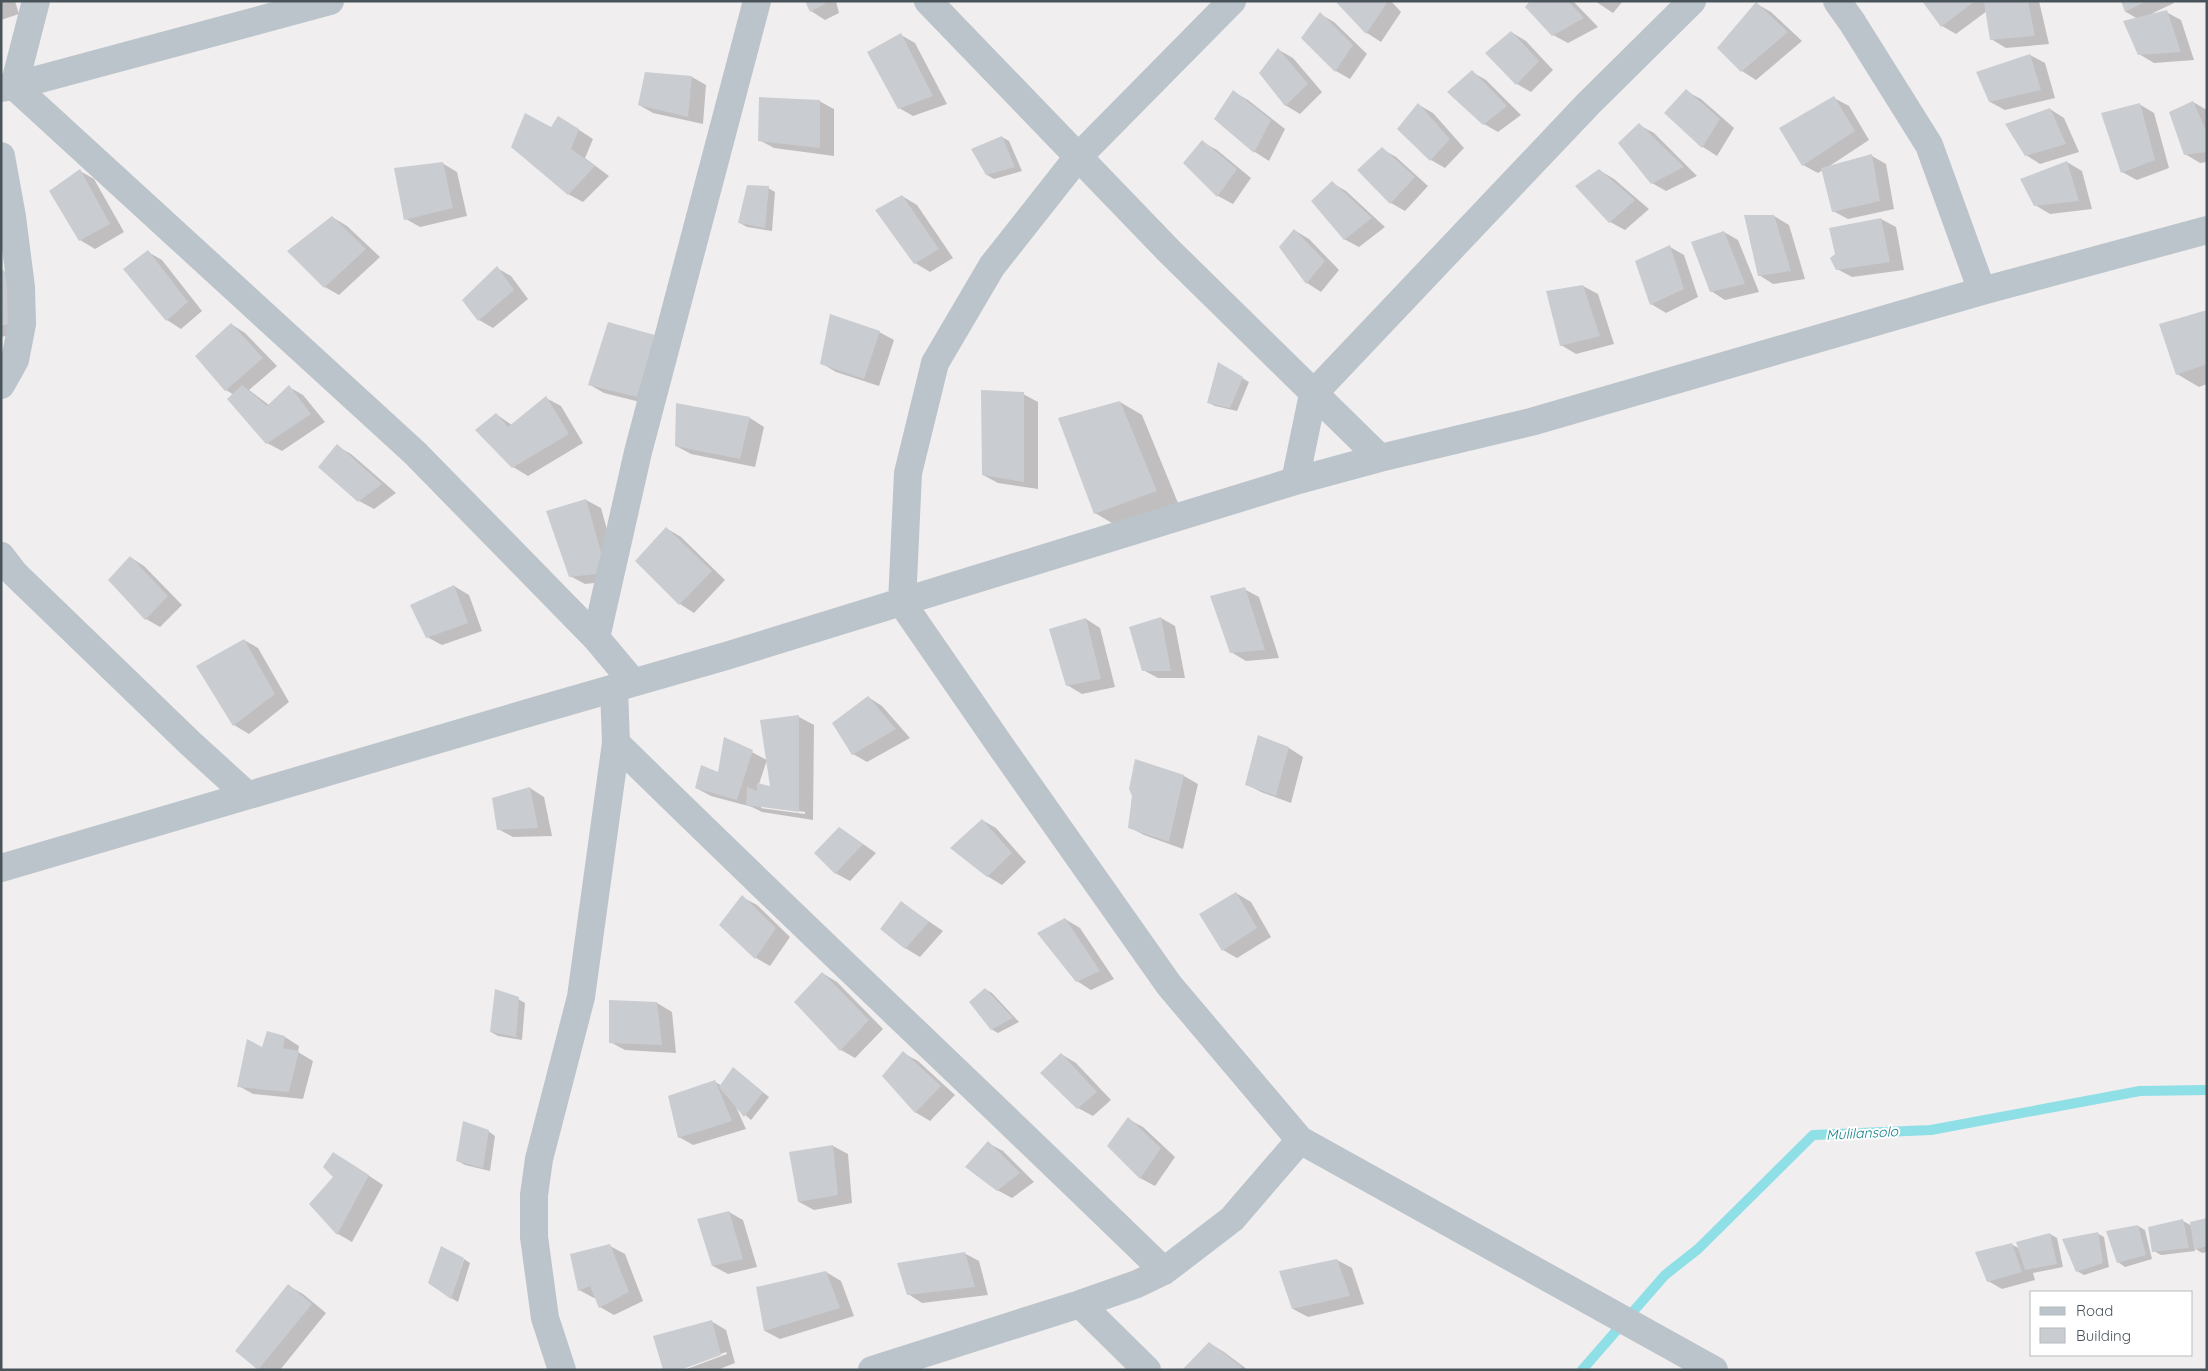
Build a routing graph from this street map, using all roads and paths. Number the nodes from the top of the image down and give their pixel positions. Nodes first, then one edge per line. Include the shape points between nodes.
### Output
1 (36, 1) edge
2 (330, 1) edge
3 (757, 1) edge
4 (928, 1) edge
5 (1232, 1) edge
6 (1692, 1) edge
7 (1837, 1) edge
8 (8, 87) edge
9 (1, 156) edge
10 (1078, 157) junction
11 (2207, 230) edge
12 (1982, 291) junction
13 (1, 385) edge
14 (1313, 394) junction
15 (1380, 458) junction
16 (1295, 481) junction
17 (1, 556) edge
18 (902, 603) junction
19 (596, 638) junction
20 (623, 685) junction
21 (616, 743) junction
22 (247, 795) junction
23 (1, 868) edge
24 (1300, 1140) junction
25 (1164, 1270) junction
26 (1080, 1304) junction
27 (1706, 1368) edge
28 (562, 1370) edge
29 (872, 1370) edge
30 (1146, 1370) edge

1 - 8 street
2 - 8 street
3 - 19 street via 638,452
4 - 10 street
5 - 10 street
6 - 14 street via 1588,104
7 - 12 street via 1929,145
8 - 19 street via 415,453
9 - 13 street via 21,287 22,324 15,360
10 - 14 street
10 - 18 street via 992,266 935,363 908,473
11 - 12 street
12 - 15 street via 1531,422
14 - 15 street
14 - 16 street
15 - 16 street
16 - 18 street
17 - 22 street via 15,574
18 - 20 street
18 - 24 street via 1169,985
19 - 20 street
20 - 21 street
20 - 22 street
21 - 25 street
21 - 28 street via 581,998 539,1159 534,1195 534,1237 545,1318
22 - 23 street
24 - 25 street via 1232,1219
24 - 27 street
25 - 26 street via 1137,1284
26 - 29 street
26 - 30 street

